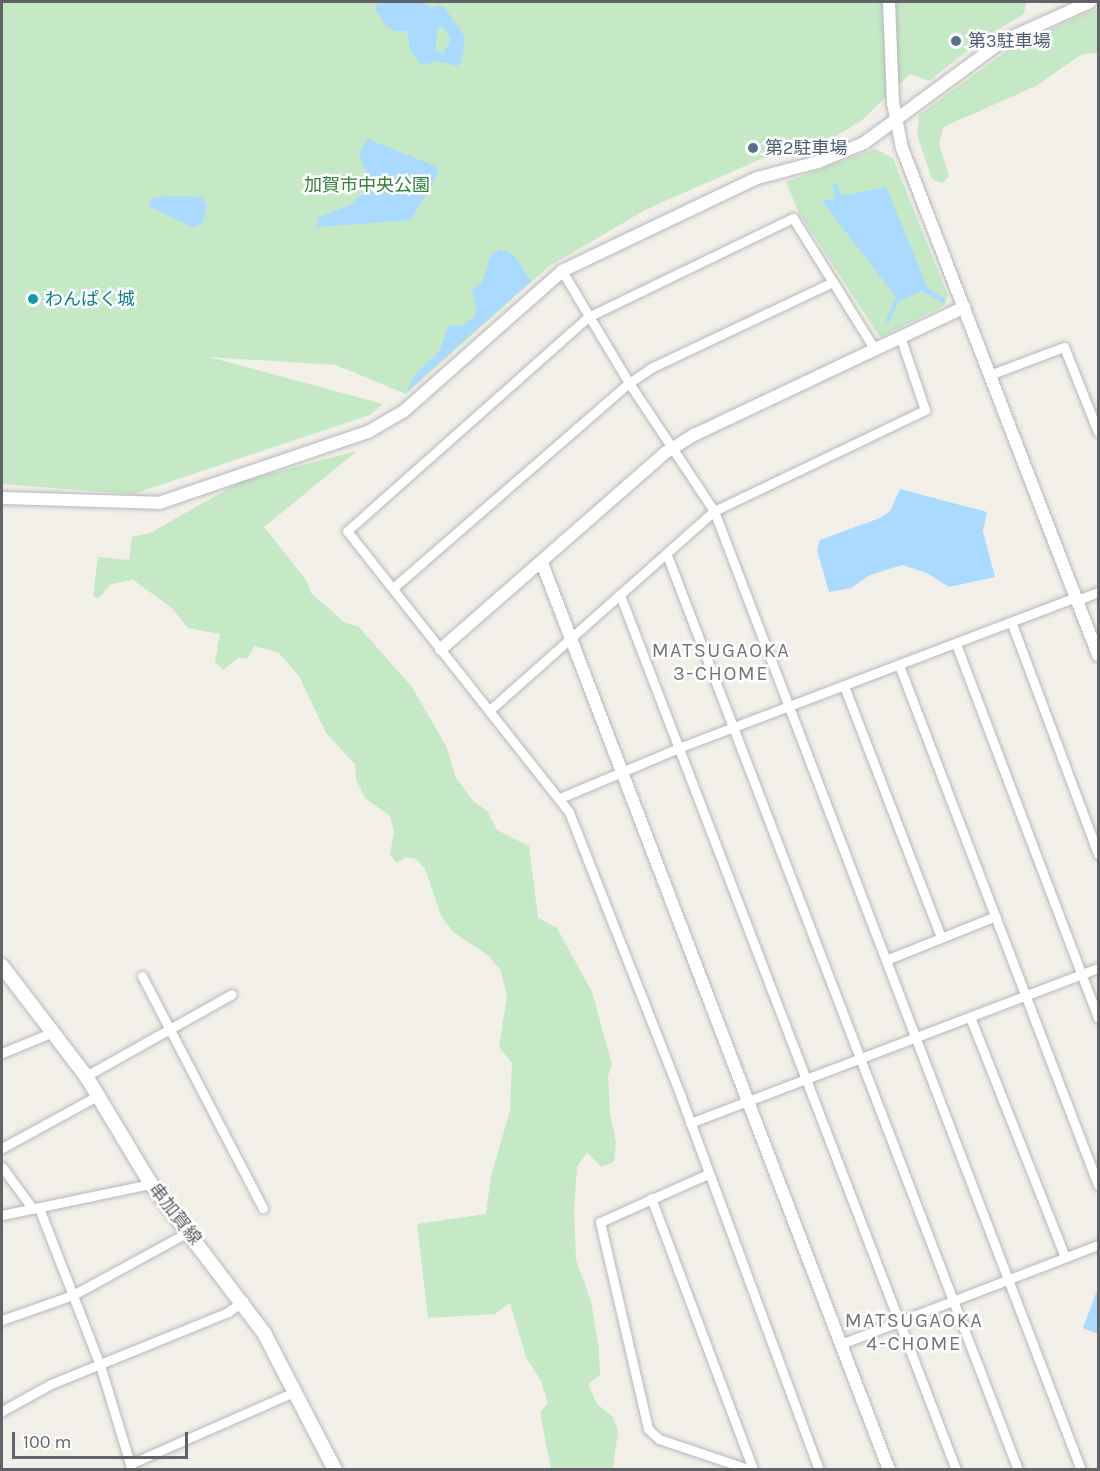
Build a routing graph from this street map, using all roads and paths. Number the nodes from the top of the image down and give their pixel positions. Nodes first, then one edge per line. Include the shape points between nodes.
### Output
1 (889, 2) edge
2 (1089, 2) edge
3 (896, 122) junction
4 (562, 271) junction
5 (833, 282) junction
6 (965, 307) junction
7 (588, 317) junction
8 (900, 336) junction
9 (874, 348) junction
10 (992, 374) junction
11 (629, 383) junction
12 (1094, 407) edge
13 (1098, 432) edge
14 (672, 449) junction
15 (2, 498) edge
16 (714, 511) junction
17 (667, 555) junction
18 (542, 563) junction
19 (393, 588) junction
20 (1098, 592) edge
21 (620, 596) junction
22 (1077, 598) junction
23 (1012, 624) junction
24 (573, 637) junction
25 (956, 644) junction
26 (441, 649) junction
27 (1098, 655) edge
28 (899, 665) junction
29 (844, 686) junction
30 (788, 707) junction
31 (490, 709) junction
32 (734, 728) junction
33 (681, 747) junction
34 (623, 770) junction
35 (560, 798) junction
36 (1098, 854) edge
37 (996, 916) junction
38 (941, 937) junction
39 (886, 960) junction
40 (2, 966) edge
41 (1098, 968) edge
42 (1082, 975) junction
43 (142, 976) dead end
44 (232, 994) dead end
45 (1026, 995) junction
46 (970, 1017) junction
47 (1098, 1018) edge
48 (168, 1028) junction
49 (53, 1032) junction
50 (915, 1036) junction
51 (2, 1053) edge
52 (861, 1058) junction
53 (86, 1076) junction
54 (806, 1078) junction
55 (99, 1095) junction
56 (749, 1101) junction
57 (690, 1123) junction
58 (2, 1148) edge
59 (2, 1167) edge
60 (708, 1174) junction
61 (151, 1184) junction
62 (1098, 1185) edge
63 (651, 1198) junction
64 (263, 1208) dead end
65 (36, 1209) junction
66 (2, 1215) edge
67 (188, 1232) junction
68 (1098, 1245) edge
69 (1065, 1257) junction
70 (1008, 1279) junction
71 (73, 1295) junction
72 (954, 1300) junction
73 (243, 1301) junction
74 (2, 1320) edge
75 (899, 1322) junction
76 (841, 1344) junction
77 (100, 1365) junction
78 (296, 1391) junction
79 (2, 1408) edge
80 (131, 1467) edge
81 (334, 1470) edge
82 (752, 1470) edge
83 (819, 1470) edge
84 (889, 1470) edge
85 (956, 1470) edge
86 (1018, 1470) edge
87 (1081, 1470) edge

1 - 3 street
2 - 3 street via 1001,42
3 - 4 street via 849,150 757,178
3 - 6 street
4 - 7 street
4 - 15 street via 404,411 368,432 159,503
5 - 7 street via 792,218
5 - 9 street
5 - 11 street via 653,367
6 - 8 street
6 - 10 street
7 - 11 street
7 - 19 street via 348,528
8 - 9 street
8 - 16 street via 925,410
9 - 14 street
10 - 12 street via 1050,349 1064,347
10 - 22 street
11 - 14 street
11 - 19 street
12 - 13 street
14 - 16 street
14 - 18 street
16 - 17 street
16 - 30 street
17 - 21 street
17 - 32 street
18 - 24 street
18 - 26 street
19 - 26 street
20 - 22 street
21 - 24 street
21 - 33 street
22 - 23 street
22 - 27 street
23 - 25 street
23 - 36 street
24 - 31 street
24 - 34 street
25 - 28 street
25 - 42 street
26 - 31 street
28 - 29 street
28 - 37 street
29 - 30 street
29 - 38 street
30 - 32 street
30 - 39 street
31 - 35 street
32 - 33 street
32 - 52 street
33 - 34 street
33 - 54 street
34 - 35 street
34 - 56 street
35 - 57 street
37 - 38 street
37 - 45 street
38 - 39 street
39 - 50 street
40 - 49 main road, 串加賀線
41 - 42 street
42 - 45 street
42 - 47 street
43 - 48 street
44 - 48 street
45 - 46 street
45 - 62 street
46 - 50 street
46 - 69 street
48 - 53 street
48 - 64 street
49 - 51 street
49 - 53 main road, 串加賀線
50 - 52 street
50 - 70 street
52 - 54 street
52 - 72 street
53 - 55 main road, 串加賀線
54 - 56 street
54 - 75 street
55 - 58 street via 31,1128
55 - 61 main road, 串加賀線
56 - 57 street
56 - 76 street
57 - 60 street
59 - 65 street
60 - 63 street
60 - 83 street
61 - 65 street
61 - 67 main road, 串加賀線
63 - 82 street
63 - 82 street via 600,1222 648,1429 659,1439
65 - 66 street
65 - 71 street
67 - 71 street
67 - 73 main road, 串加賀線
68 - 69 street
69 - 70 street
70 - 72 street
70 - 87 street
71 - 74 street
71 - 77 street
72 - 75 street
72 - 86 street
73 - 77 street via 228,1312
73 - 78 main road, 串加賀線
75 - 76 street
75 - 85 street
76 - 84 street
77 - 79 street
77 - 80 street
78 - 80 street
78 - 81 main road, 串加賀線

